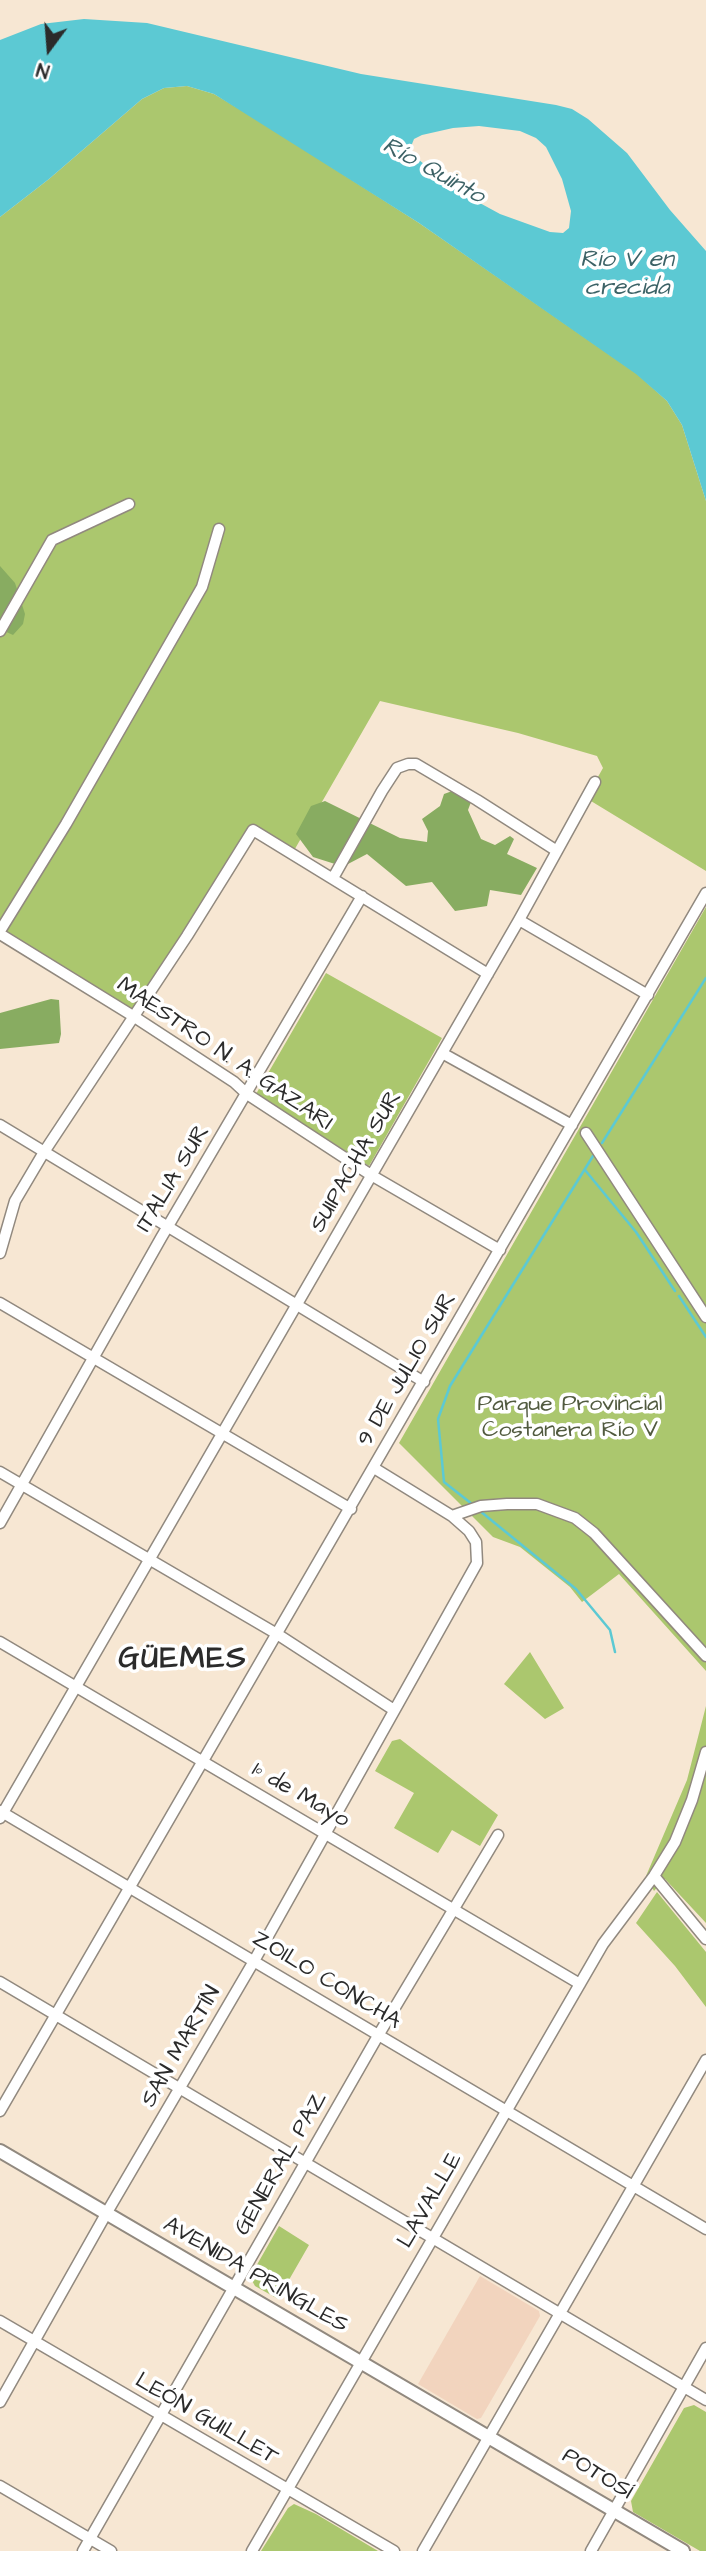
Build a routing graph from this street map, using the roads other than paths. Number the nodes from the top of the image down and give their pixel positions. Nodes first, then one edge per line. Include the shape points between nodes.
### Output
1 (129, 504) dead end
2 (219, 528) dead end
3 (0, 631) edge
4 (595, 782) dead end
5 (557, 851) junction
6 (333, 878) junction
7 (706, 893) edge
8 (362, 896) junction
9 (519, 920) junction
10 (0, 932) edge
11 (488, 974) junction
12 (648, 995) junction
13 (133, 1016) junction
14 (442, 1053) junction
15 (247, 1094) junction
16 (0, 1125) edge
17 (572, 1125) junction
18 (586, 1133) dead end
19 (44, 1152) junction
20 (371, 1175) junction
21 (168, 1227) junction
22 (500, 1250) junction
23 (0, 1253) edge
24 (0, 1303) edge
25 (296, 1304) junction
26 (706, 1317) edge
27 (93, 1358) junction
28 (424, 1382) junction
29 (222, 1433) junction
30 (374, 1468) junction
31 (0, 1472) edge
32 (22, 1484) junction
33 (351, 1509) junction
34 (452, 1516) junction
35 (0, 1523) edge
36 (149, 1559) junction
37 (277, 1634) junction
38 (0, 1642) edge
39 (706, 1656) edge
40 (76, 1686) junction
41 (394, 1710) junction
42 (706, 1752) edge
43 (203, 1761) junction
44 (1, 1814) edge
45 (325, 1833) junction
46 (498, 1835) dead end
47 (654, 1877) junction
48 (130, 1887) junction
49 (456, 1910) junction
50 (706, 1939) edge
51 (254, 1961) junction
52 (0, 1982) edge
53 (580, 1984) junction
54 (56, 2015) junction
55 (379, 2034) junction
56 (706, 2060) edge
57 (180, 2089) junction
58 (506, 2109) junction
59 (0, 2111) edge
60 (0, 2151) edge
61 (305, 2163) junction
62 (632, 2186) junction
63 (106, 2214) junction
64 (706, 2229) edge
65 (433, 2237) junction
66 (234, 2288) junction
67 (559, 2314) junction
68 (0, 2321) edge
69 (34, 2342) junction
70 (706, 2348) edge
71 (361, 2362) junction
72 (684, 2387) junction
73 (706, 2400) edge
74 (0, 2402) edge
75 (160, 2416) junction
76 (489, 2436) junction
77 (0, 2486) edge
78 (287, 2490) junction
79 (615, 2510) junction
80 (90, 2538) junction
81 (83, 2551) edge
82 (111, 2551) edge
83 (252, 2551) edge
84 (394, 2551) edge
85 (423, 2551) edge
86 (591, 2551) edge
87 (683, 2551) edge

1 - 3 street via 52,540
2 - 10 street via 202,587
4 - 5 street, SUIPACHA SUR
5 - 6 street via 416,764 408,764 397,768
5 - 9 street, SUIPACHA SUR
6 - 8 street
6 - 13 street via 253,830
7 - 12 street
8 - 11 street
8 - 15 street, ITALIA SUR
9 - 11 street, SUIPACHA SUR
9 - 12 street
10 - 13 street, MAESTRO N. A. GAZARI
11 - 14 street, SUIPACHA SUR
12 - 17 street
13 - 15 street, MAESTRO N. A. GAZARI
13 - 19 street
14 - 17 street
14 - 20 street, SUIPACHA SUR
15 - 20 street, MAESTRO N. A. GAZARI
15 - 21 street, ITALIA SUR
16 - 19 street
17 - 22 street, 9 DE JULIO SUR
18 - 26 street
19 - 21 street
19 - 23 street via 15,1201
20 - 22 street, MAESTRO N. A. GAZARI
20 - 25 street, SUIPACHA SUR
21 - 25 street
21 - 27 street, ITALIA SUR
22 - 28 street, 9 DE JULIO SUR
24 - 27 street
25 - 28 street
25 - 29 street, SUIPACHA SUR
27 - 29 street
27 - 32 street, ITALIA SUR
28 - 30 street, 9 DE JULIO SUR
29 - 33 street
29 - 36 street, SUIPACHA SUR
30 - 33 street, 9 DE JULIO SUR
30 - 34 street
31 - 32 street
32 - 35 street, ITALIA SUR
32 - 36 street
33 - 37 street, 9 DE JULIO SUR
34 - 39 street via 481,1506 537,1504 575,1518
34 - 41 street, SAN MARTÍN via 476,1542 477,1563
36 - 37 street
36 - 40 street, SUIPACHA SUR
37 - 41 street
37 - 43 street, 9 DE JULIO SUR
38 - 40 street, 1º de Mayo
40 - 43 street, 1º de Mayo
40 - 44 street, SUIPACHA SUR
41 - 45 street, SAN MARTÍN
42 - 47 street, LAVALLE via 680,1831
43 - 45 street, 1º de Mayo
43 - 48 street, 9 DE JULIO SUR
44 - 48 street, ZOILO CONCHA
45 - 49 street, 1º de Mayo
45 - 51 street, SAN MARTÍN
46 - 49 street, GENERAL PAZ
47 - 50 street
47 - 53 street, LAVALLE via 603,1944
48 - 51 street, ZOILO CONCHA
48 - 54 street, 9 DE JULIO SUR
49 - 53 street, 1º de Mayo
49 - 55 street, GENERAL PAZ
51 - 55 street, ZOILO CONCHA
51 - 57 street, SAN MARTÍN
52 - 54 street
53 - 58 street, LAVALLE
54 - 57 street
54 - 59 street, 9 DE JULIO SUR
55 - 58 street, ZOILO CONCHA
55 - 61 street, GENERAL PAZ
56 - 62 street
57 - 61 street
57 - 63 street, SAN MARTÍN
58 - 62 street, ZOILO CONCHA
58 - 65 street, LAVALLE
60 - 63 main road, AVENIDA PRINGLES
61 - 65 street
61 - 66 street, GENERAL PAZ
62 - 64 street, ZOILO CONCHA
62 - 67 street
63 - 66 main road, AVENIDA PRINGLES
63 - 69 street, SAN MARTÍN
65 - 67 street
65 - 71 street, LAVALLE
66 - 71 main road, AVENIDA PRINGLES
66 - 75 street, GENERAL PAZ
67 - 72 street
67 - 76 street
68 - 69 street, LEÓN GUILLET
69 - 74 street, SAN MARTÍN
69 - 75 street, LEÓN GUILLET
70 - 72 street
71 - 76 main road, AVENIDA PRINGLES
71 - 78 street, LAVALLE
72 - 73 street
72 - 79 street
75 - 78 street, LEÓN GUILLET
75 - 80 street, GENERAL PAZ
76 - 79 main road, POTOSÍ
76 - 85 street
77 - 80 street
78 - 83 street, LAVALLE
78 - 84 street, LEÓN GUILLET
79 - 86 street
79 - 87 main road, POTOSÍ
80 - 81 street, GENERAL PAZ
80 - 82 street

